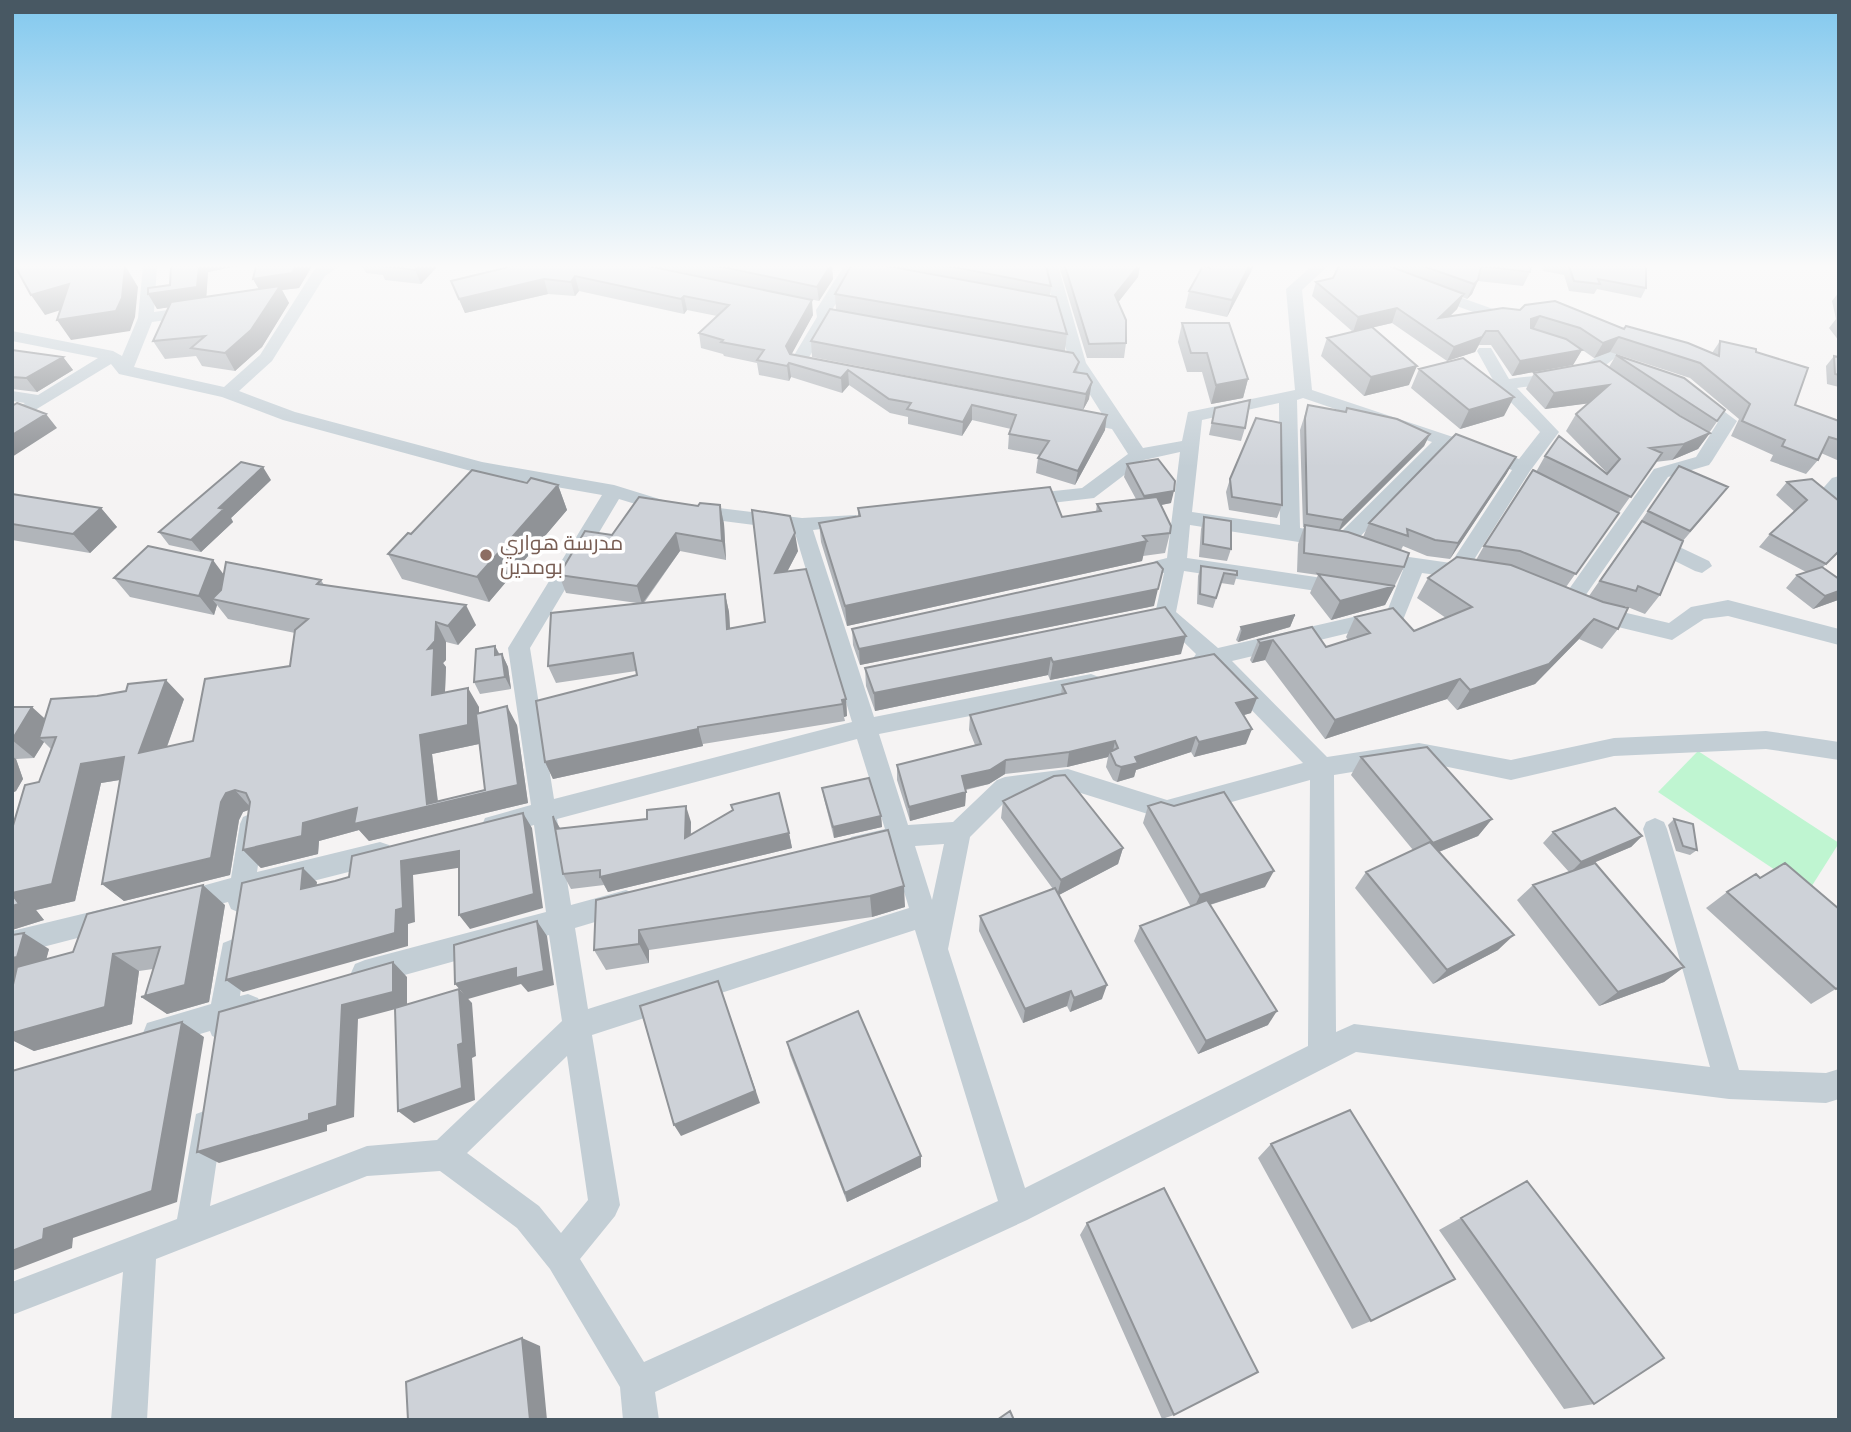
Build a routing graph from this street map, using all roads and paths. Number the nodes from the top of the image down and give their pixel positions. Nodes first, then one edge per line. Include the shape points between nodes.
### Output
1 (137, 333) edge
2 (282, 333) edge
3 (813, 333) edge
4 (1063, 333) edge
5 (1295, 333) edge
6 (12, 337) edge
7 (1485, 351) edge
8 (1574, 355) edge
9 (1614, 362) edge
10 (119, 363) junction
11 (1592, 369) junction
12 (838, 370) edge
13 (1683, 384) edge
14 (1504, 386) junction
15 (227, 393) junction
16 (1296, 395) junction
17 (12, 396) edge
18 (40, 401) junction
19 (1065, 414) edge
20 (12, 419) edge
21 (1118, 425) junction
22 (1444, 440) junction
23 (1191, 446) junction
24 (1138, 455) junction
25 (1524, 474) junction
26 (1839, 482) edge
27 (614, 491) junction
28 (1006, 502) edge
29 (1839, 504) edge
30 (1601, 516) edge
31 (870, 517) edge
32 (1181, 517) junction
33 (802, 525) junction
34 (1625, 528) junction
35 (1290, 534) junction
36 (1343, 542) junction
37 (1365, 550) edge
38 (1388, 558) edge
39 (1176, 563) junction
40 (1415, 565) junction
41 (1702, 566) dead end
42 (1456, 571) junction
43 (1135, 572) edge
44 (1490, 575) edge
45 (1546, 595) edge
46 (1402, 597) junction
47 (1569, 604) junction
48 (1165, 614) junction
49 (1138, 620) edge
50 (1839, 637) edge
51 (1214, 658) junction
52 (1180, 666) edge
53 (878, 673) edge
54 (850, 678) junction
55 (1112, 679) edge
56 (866, 728) junction
57 (1839, 751) edge
58 (1322, 767) junction
59 (544, 812) junction
60 (253, 821) edge
61 (1655, 829) dead end
62 (465, 832) edge
63 (959, 832) junction
64 (900, 836) junction
65 (400, 848) edge
66 (832, 852) edge
67 (243, 887) junction
68 (655, 895) edge
69 (161, 907) edge
70 (134, 913) edge
71 (925, 915) junction
72 (560, 918) junction
73 (12, 943) edge
74 (935, 949) junction
75 (340, 981) edge
76 (275, 999) edge
77 (223, 1014) junction
78 (577, 1026) junction
79 (131, 1040) edge
80 (217, 1054) edge
81 (1322, 1054) junction
82 (1729, 1084) junction
83 (1839, 1084) edge
84 (211, 1094) edge
85 (444, 1155) junction
86 (1016, 1209) junction
87 (191, 1228) junction
88 (141, 1247) junction
89 (561, 1258) junction
90 (12, 1300) edge
91 (636, 1383) junction
92 (129, 1420) edge
93 (641, 1420) edge

1 - 10 street
2 - 15 street via 267,359
3 - 12 street via 798,362
4 - 21 street via 1071,361
5 - 16 street
6 - 10 street
7 - 14 street
8 - 11 street
9 - 11 street
10 - 15 street
10 - 18 street
11 - 14 street
13 - 34 street via 1728,421 1707,442 1703,461 1661,473
14 - 25 street via 1550,432
15 - 27 street via 289,416 482,468
16 - 22 street
16 - 23 street via 1194,416
16 - 35 street
17 - 18 street
18 - 20 street
19 - 21 street
21 - 24 street
22 - 25 street
22 - 36 street
23 - 24 street
23 - 32 street
24 - 28 street via 1087,494
25 - 42 street
26 - 29 street via 1827,494
27 - 33 street via 668,508
27 - 59 street via 519,648
30 - 34 street
31 - 33 street
32 - 35 street
32 - 39 street
33 - 54 street via 844,636
34 - 41 street
34 - 47 street
35 - 36 street
36 - 37 street
38 - 40 street
39 - 43 street
39 - 46 street
39 - 48 street
40 - 42 street
40 - 46 street
42 - 44 street
45 - 47 street
46 - 51 street via 1396,615
47 - 50 street via 1596,615 1672,632 1698,612 1728,608
48 - 49 street
48 - 51 street
51 - 52 street
51 - 58 street
53 - 54 street
54 - 56 street
55 - 56 street
56 - 59 street
56 - 64 street
57 - 58 street via 1766,740 1614,747 1511,770 1419,752
58 - 63 street via 1167,810 1068,779 1005,787
58 - 81 street
59 - 62 street
59 - 72 street
60 - 67 street
61 - 82 street
63 - 64 street
63 - 74 street
64 - 66 street
64 - 71 street
65 - 67 street
67 - 69 street
67 - 77 street
68 - 72 street
70 - 73 street
71 - 74 street
71 - 78 street
72 - 75 street
72 - 78 street
74 - 86 street
76 - 77 street
77 - 79 street
77 - 80 street
78 - 85 street
78 - 89 street via 604,1205
81 - 82 street via 1354,1038
81 - 86 street
82 - 83 street via 1826,1088
84 - 87 street
85 - 87 street via 367,1161
85 - 89 street via 528,1217
86 - 91 street
87 - 88 street
88 - 90 street
88 - 92 street
89 - 91 street
91 - 93 street

